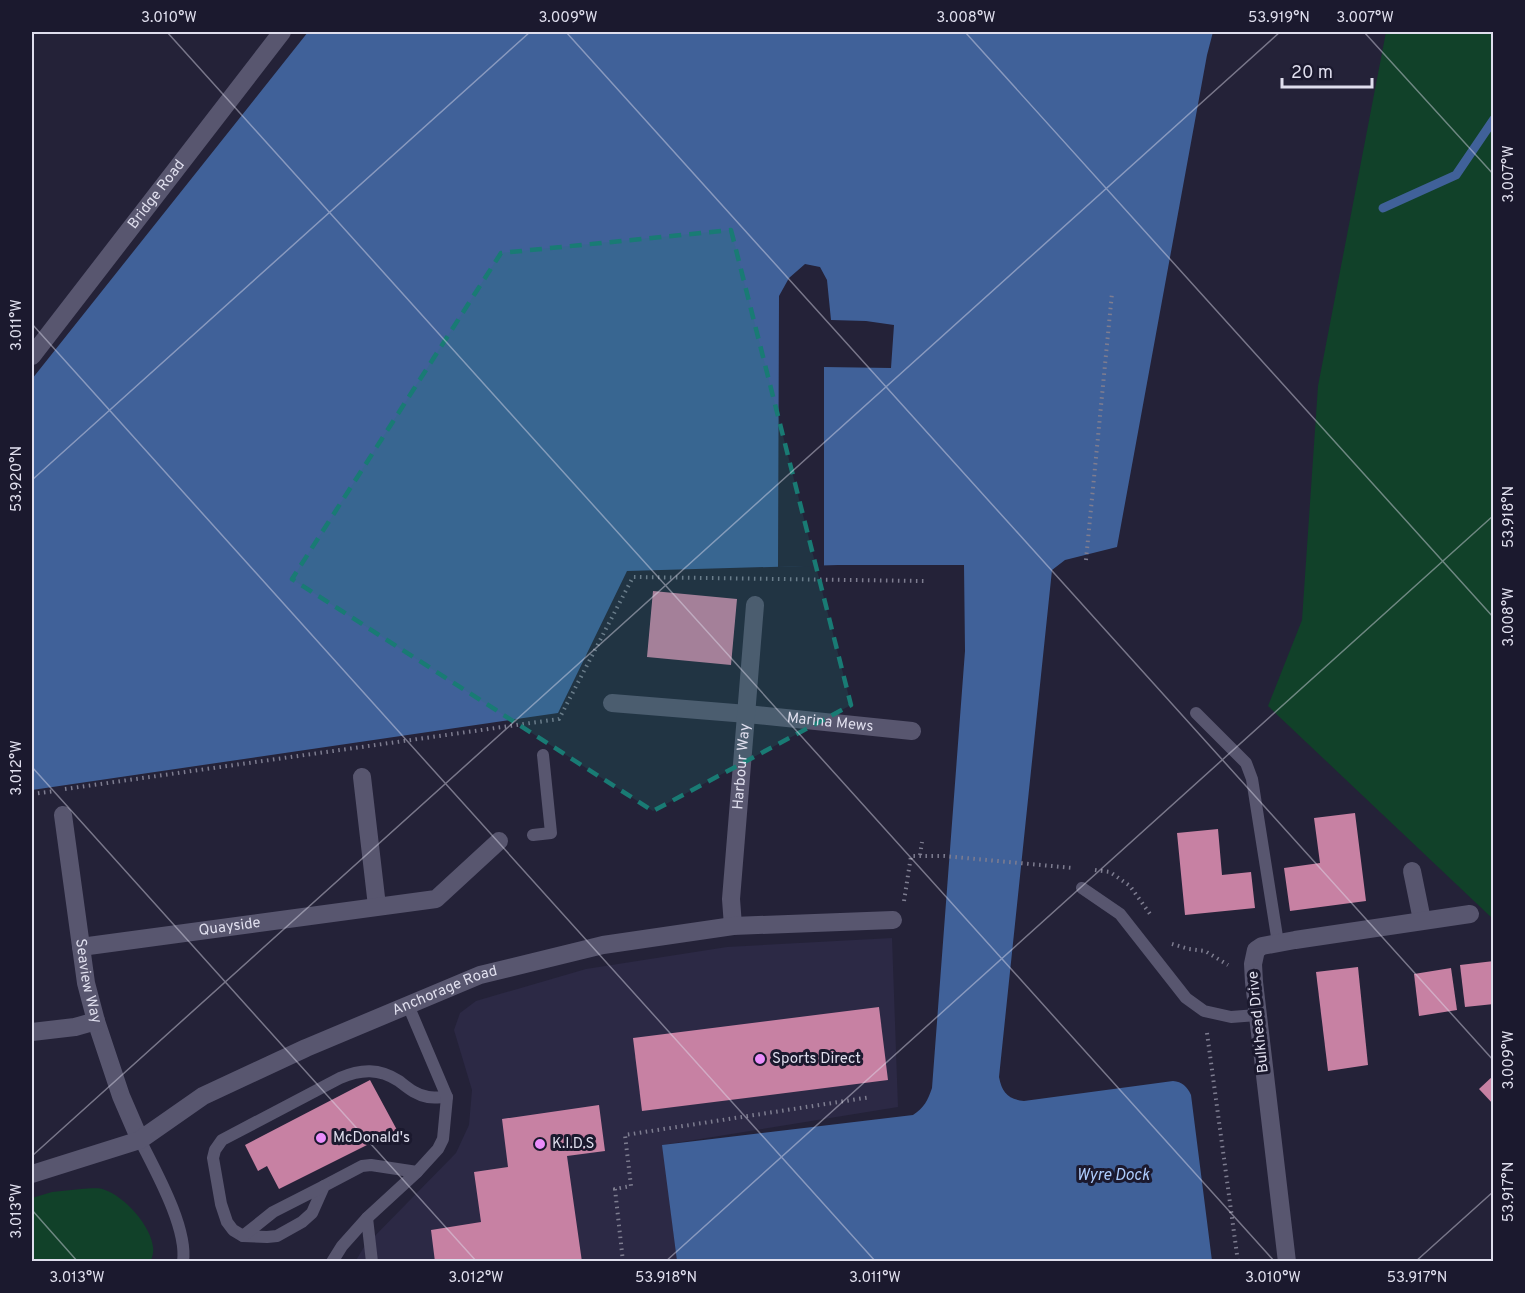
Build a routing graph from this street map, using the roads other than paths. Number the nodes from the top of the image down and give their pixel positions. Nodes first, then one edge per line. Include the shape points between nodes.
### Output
1 (282, 32) edge
2 (32, 356) edge
3 (755, 605) dead end
4 (612, 703) dead end
5 (1196, 713) dead end
6 (747, 714) junction
7 (912, 731) dead end
8 (543, 755) dead end
9 (362, 777) dead end
10 (63, 815) dead end
11 (533, 835) dead end
12 (499, 842) dead end
13 (1413, 871) dead end
14 (1082, 888) dead end
15 (377, 906) junction
16 (1470, 914) dead end
17 (893, 920) road end
18 (1422, 920) junction
19 (733, 926) junction
20 (1278, 943) junction
21 (81, 947) junction
22 (408, 1005) junction
23 (1257, 1015) junction
24 (96, 1021) junction
25 (32, 1032) edge
26 (447, 1097) junction
27 (140, 1140) junction
28 (417, 1172) junction
29 (32, 1174) edge
30 (324, 1186) junction
31 (367, 1218) junction
32 (243, 1236) junction
33 (183, 1262) edge
34 (332, 1262) edge
35 (372, 1262) edge
36 (1287, 1262) edge

1 - 2 street, Bridge Road
3 - 6 street, Harbour Way
4 - 6 street, Marina Mews
5 - 20 lane via 1246,763 1252,778
6 - 7 street, Marina Mews
6 - 19 street, Harbour Way via 731,899
8 - 11 lane via 551,832
9 - 15 street
10 - 21 street, Seaview Way
12 - 15 street, Quayside via 436,899
13 - 18 street
14 - 23 lane via 1120,914 1186,999 1204,1011 1231,1017
15 - 21 street, Quayside
16 - 18 street, Bulkhead Drive
17 - 19 street, Anchorage Road
18 - 20 street, Bulkhead Drive
19 - 22 street, Anchorage Road via 603,945 480,975
20 - 23 street, Bulkhead Drive via 1256,950 1253,964
21 - 24 street, Seaview Way
22 - 26 lane
22 - 27 street, Anchorage Road via 203,1096
23 - 36 street, Bulkhead Drive
24 - 25 street
24 - 27 street, Seaview Way
26 - 28 lane via 443,1139
26 - 32 lane via 427,1097 385,1074 354,1072 222,1140 213,1158 221,1204 227,1222
27 - 29 street, Anchorage Road
27 - 33 lane via 178,1222
28 - 30 lane via 362,1166
28 - 31 lane
30 - 32 lane via 273,1212
30 - 32 lane via 312,1213 302,1222 277,1236
31 - 34 lane
31 - 35 lane

